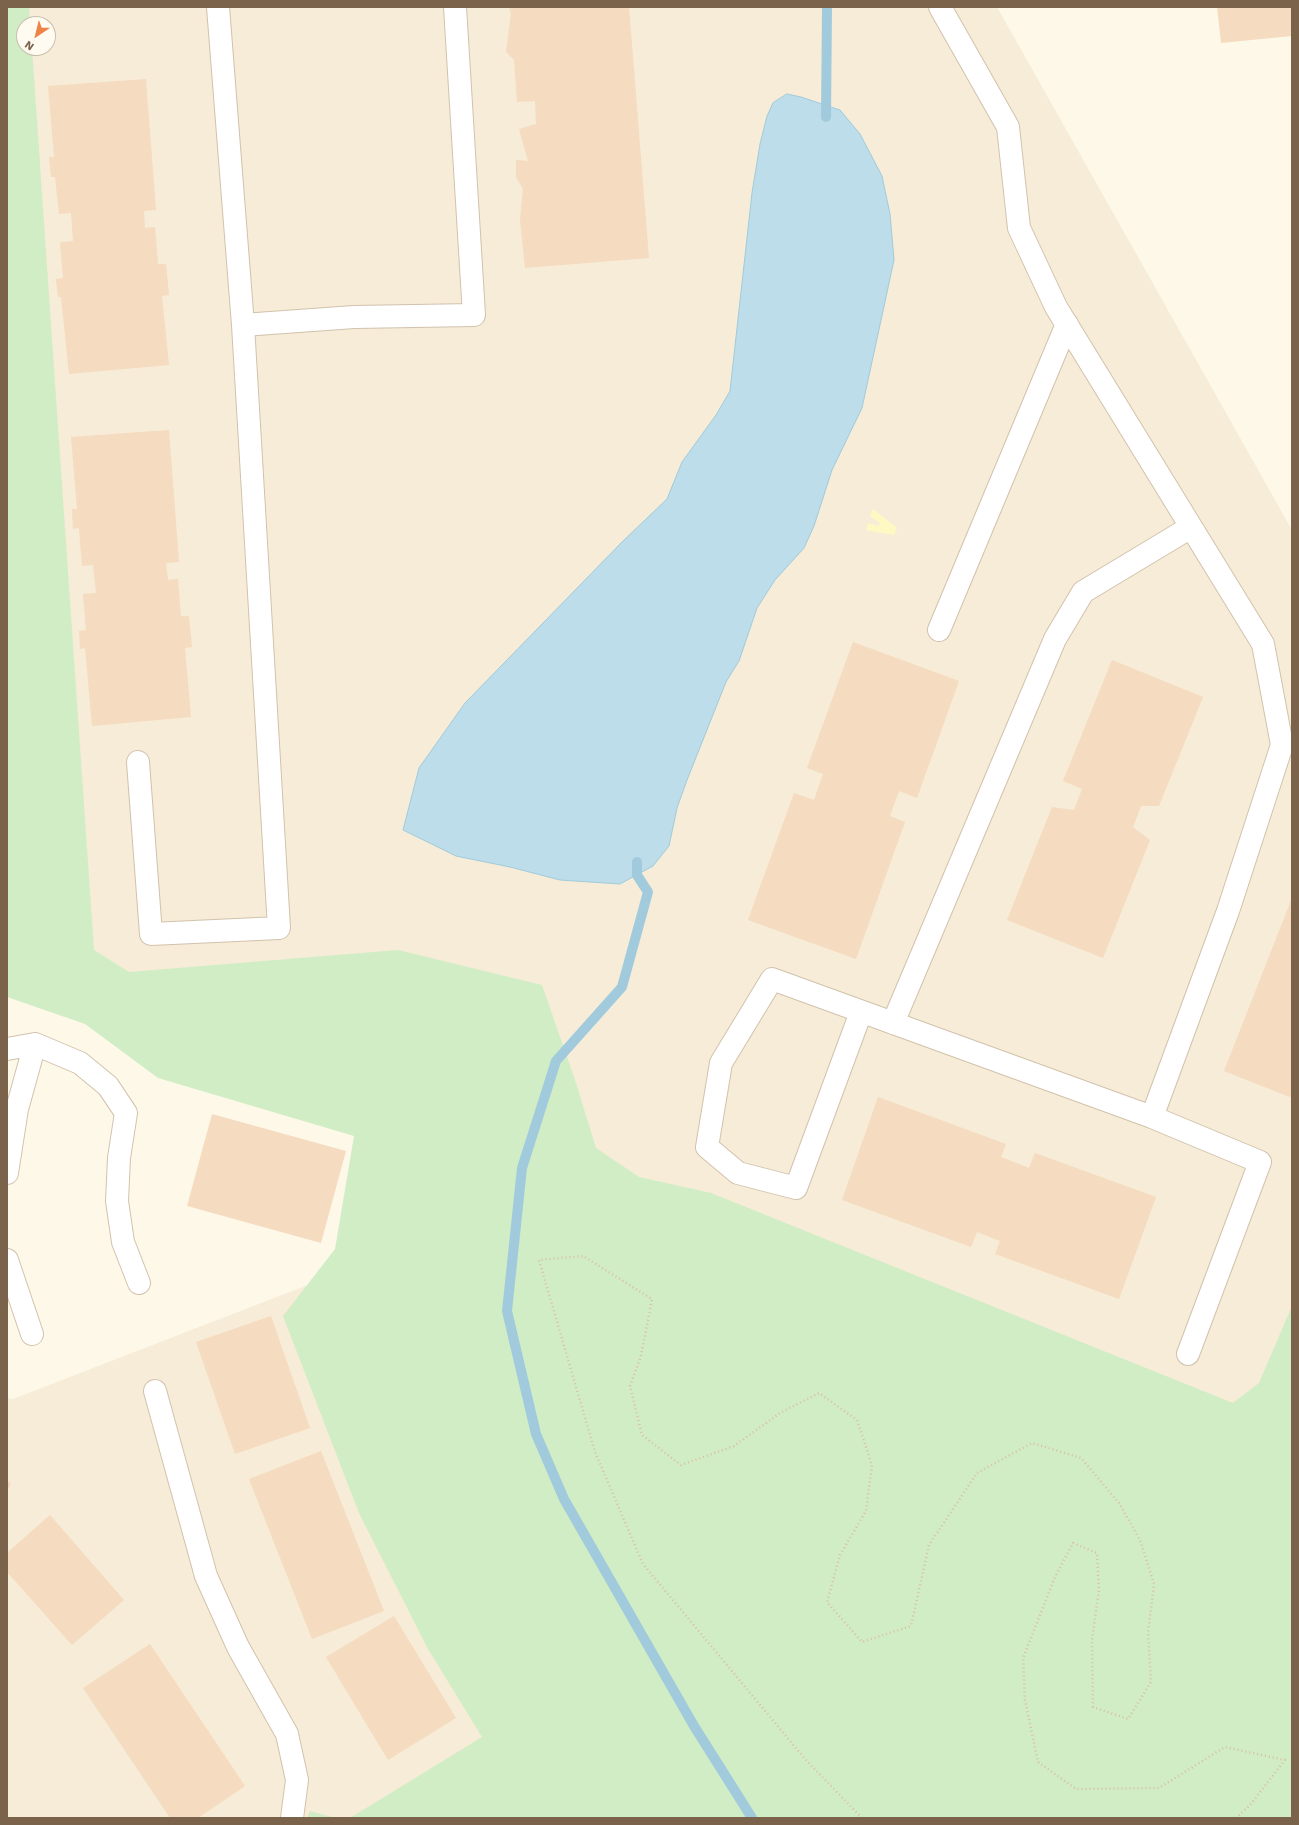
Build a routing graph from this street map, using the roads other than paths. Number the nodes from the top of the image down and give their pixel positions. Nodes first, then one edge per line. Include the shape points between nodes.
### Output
1 (218, 7) edge
2 (456, 7) edge
3 (940, 7) edge
4 (1067, 324) junction
5 (243, 325) junction
6 (1191, 527) junction
7 (939, 630) dead end
8 (138, 762) dead end
9 (861, 1012) junction
10 (893, 1023) junction
11 (36, 1044) junction
12 (7, 1049) edge
13 (1152, 1117) junction
14 (7, 1173) edge
15 (7, 1260) edge
16 (139, 1284) dead end
17 (32, 1334) dead end
18 (1188, 1354) dead end
19 (155, 1391) dead end
20 (292, 1818) edge

1 - 5 lane
2 - 5 lane via 474,316 354,317
3 - 4 lane via 1008,127 1019,228 1056,307
4 - 6 lane
4 - 7 lane
5 - 8 lane via 279,928 151,934
6 - 10 lane via 1083,592 1055,639
6 - 13 lane via 1263,644 1282,745 1228,911
9 - 9 lane via 772,979 721,1063 707,1147 738,1173 796,1188
9 - 10 lane
10 - 13 lane
11 - 12 lane
11 - 14 lane via 17,1109
11 - 16 lane via 80,1064 108,1086 126,1113 119,1158 117,1201 123,1242
13 - 18 lane via 1260,1162
15 - 17 lane
19 - 20 lane via 206,1576 238,1647 287,1734 297,1780

